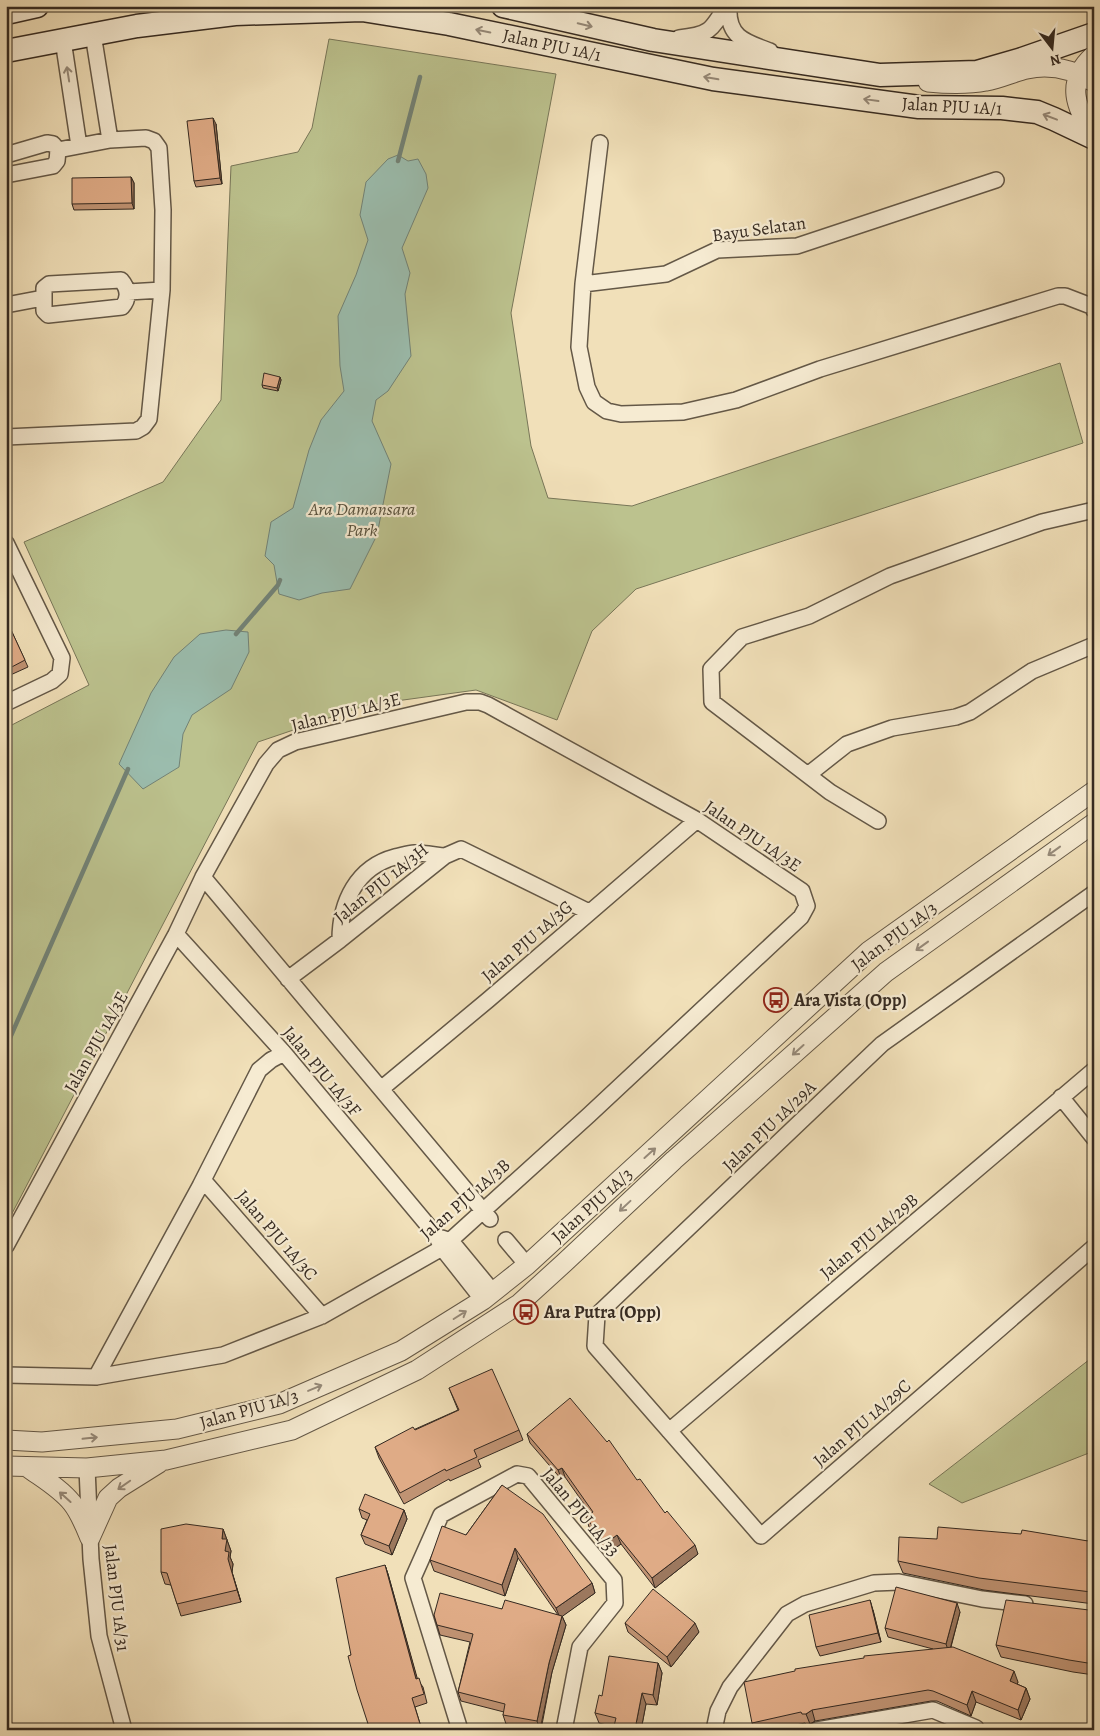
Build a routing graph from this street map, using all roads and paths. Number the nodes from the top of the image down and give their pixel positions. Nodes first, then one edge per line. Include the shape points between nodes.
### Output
1 (37, 6) edge
2 (503, 6) edge
3 (727, 6) edge
4 (363, 8) edge
5 (391, 10) edge
6 (6, 12) edge
7 (93, 34) junction
8 (1094, 34) edge
9 (63, 40) junction
10 (653, 40) junction
11 (6, 51) edge
12 (1094, 56) edge
13 (801, 62) junction
14 (880, 75) junction
15 (1086, 78) edge
16 (1094, 138) edge
17 (110, 140) junction
18 (600, 143) dead end
19 (79, 146) junction
20 (58, 150) junction
21 (6, 155) edge
22 (6, 175) edge
23 (996, 180) dead end
24 (583, 284) junction
25 (162, 290) junction
26 (128, 292) junction
27 (43, 298) junction
28 (6, 305) edge
29 (1094, 310) edge
30 (6, 438) edge
31 (1094, 510) edge
32 (7, 548) edge
33 (1094, 645) edge
34 (6, 703) edge
35 (809, 774) junction
36 (1094, 791) edge
37 (697, 820) junction
38 (878, 822) dead end
39 (1094, 823) edge
40 (445, 856) junction
41 (203, 877) junction
42 (1094, 892) edge
43 (807, 906) joint
44 (589, 912) junction
45 (176, 934) junction
46 (340, 940) junction
47 (288, 979) junction
48 (284, 1053) junction
49 (1094, 1070) edge
50 (381, 1089) junction
51 (1062, 1098) junction
52 (1094, 1138) edge
53 (203, 1180) junction
54 (486, 1215) junction
55 (506, 1240) dead end
56 (443, 1241) junction
57 (6, 1246) edge
58 (1094, 1247) edge
59 (527, 1265) junction
60 (488, 1296) junction
61 (322, 1316) junction
62 (6, 1375) edge
63 (96, 1377) junction
64 (669, 1431) junction
65 (6, 1440) edge
66 (42, 1442) junction
67 (166, 1460) junction
68 (6, 1466) edge
69 (27, 1468) junction
70 (88, 1468) junction
71 (90, 1538) junction
72 (1038, 1606) edge
73 (976, 1728) dead end
74 (124, 1730) edge
75 (460, 1730) edge
76 (564, 1730) edge
77 (714, 1730) edge
78 (817, 1730) edge

1 - 6 main road
2 -> 10 main road, Jalan PJU 1A/1
3 - 10 street via 710,30 698,36
3 - 13 street via 732,31 742,40
4 - 5 main road, Jalan PJU 1A/1
4 - 7 main road, Jalan PJU 1A/1 via 235,14
16 -> 5 main road, Jalan PJU 1A/1 via 1037,112 1002,108 918,107 713,78
7 - 9 main road, Jalan PJU 1A/1
7 - 17 street
8 - 14 main road, Jalan PJU 1A/1 via 977,72
9 - 11 main road, Jalan PJU 1A/1
19 -> 9 street
10 - 13 main road, Jalan PJU 1A/1
12 - 15 street via 1086,62
13 - 14 main road, Jalan PJU 1A/1
14 - 15 street via 959,84 987,81 1046,66
15 - 16 street via 1074,95
17 - 19 street
17 - 25 street via 146,138 159,148 164,210
18 - 24 street
19 - 20 street
20 - 21 street via 47,143
20 - 22 street via 53,166
23 - 24 street, Bayu Selatan via 797,246 717,250 666,274
24 - 29 street via 579,347 587,387 594,402 607,411 621,414 683,412 736,400 820,369 1058,296 1091,306
25 - 26 street
25 - 30 street via 149,419 143,427 136,431 113,433
26 - 27 street via 121,280 49,284 44,288
26 - 27 street via 122,307 48,315 44,311
27 - 28 street
31 - 35 street via 1042,522 899,573 809,616 742,637 711,669 712,702
32 - 34 street via 62,658 60,674 52,681
33 - 35 street via 1032,671 970,712 892,728 847,744
35 - 38 street via 830,792
59 -> 36 street, Jalan PJU 1A/3 via 869,951
37 - 41 street, Jalan PJU 1A/3E via 488,705 466,702 295,742 278,750 266,764
37 - 43 street, Jalan PJU 1A/3E via 802,891
37 - 44 street, Jalan PJU 1A/3G
39 -> 67 street, Jalan PJU 1A/3 via 886,972 518,1304 417,1370 292,1430
40 - 44 street, Jalan PJU 1A/3H via 461,849
40 - 46 street, Jalan PJU 1A/3H
40 - 46 street, Jalan PJU 1A/3H via 413,853 384,860 367,871 344,907
41 - 45 street, Jalan PJU 1A/3E
41 - 47 street
42 - 64 street, Jalan PJU 1A/29A via 882,1044 598,1315 595,1346
43 - 54 street, Jalan PJU 1A/3B via 801,916
44 - 50 street, Jalan PJU 1A/3G
45 - 48 street, Jalan PJU 1A/3F
45 - 57 street, Jalan PJU 1A/3E
46 - 47 street, Jalan PJU 1A/3H
47 - 50 street
48 - 53 street via 259,1070
48 - 56 street, Jalan PJU 1A/3F
49 - 51 street, Jalan PJU 1A/29B
50 - 54 street
51 - 52 street
51 - 64 street, Jalan PJU 1A/29B
53 - 61 street, Jalan PJU 1A/3C
53 - 63 street
54 - 56 street, Jalan PJU 1A/3B
55 - 59 street
56 - 60 street, Jalan PJU 1A/3F
56 - 61 street, Jalan PJU 1A/3B
58 - 64 street, Jalan PJU 1A/29C via 761,1536
59 - 60 street, Jalan PJU 1A/3
66 -> 60 street, Jalan PJU 1A/3 via 178,1429 279,1404 402,1352
61 - 63 street, Jalan PJU 1A/3B via 223,1355
62 - 63 street, Jalan PJU 1A/3B
65 - 66 street, Jalan PJU 1A/3
66 - 70 street via 80,1459
67 - 70 street, Jalan PJU 1A/3
67 -> 71 street via 108,1498
68 - 69 street, Jalan PJU 1A/3
69 - 70 street, Jalan PJU 1A/3
71 -> 69 street via 72,1503
70 - 71 street, Jalan PJU 1A/31
71 - 74 street, Jalan PJU 1A/31 via 99,1636
72 - 77 street via 982,1599 900,1582 874,1583 805,1604 787,1614 730,1687 718,1711
73 - 78 street via 933,1710
75 - 76 street, Jalan PJU 1A/33 via 413,1578 441,1515 518,1474 528,1476 614,1580 615,1604 580,1648

